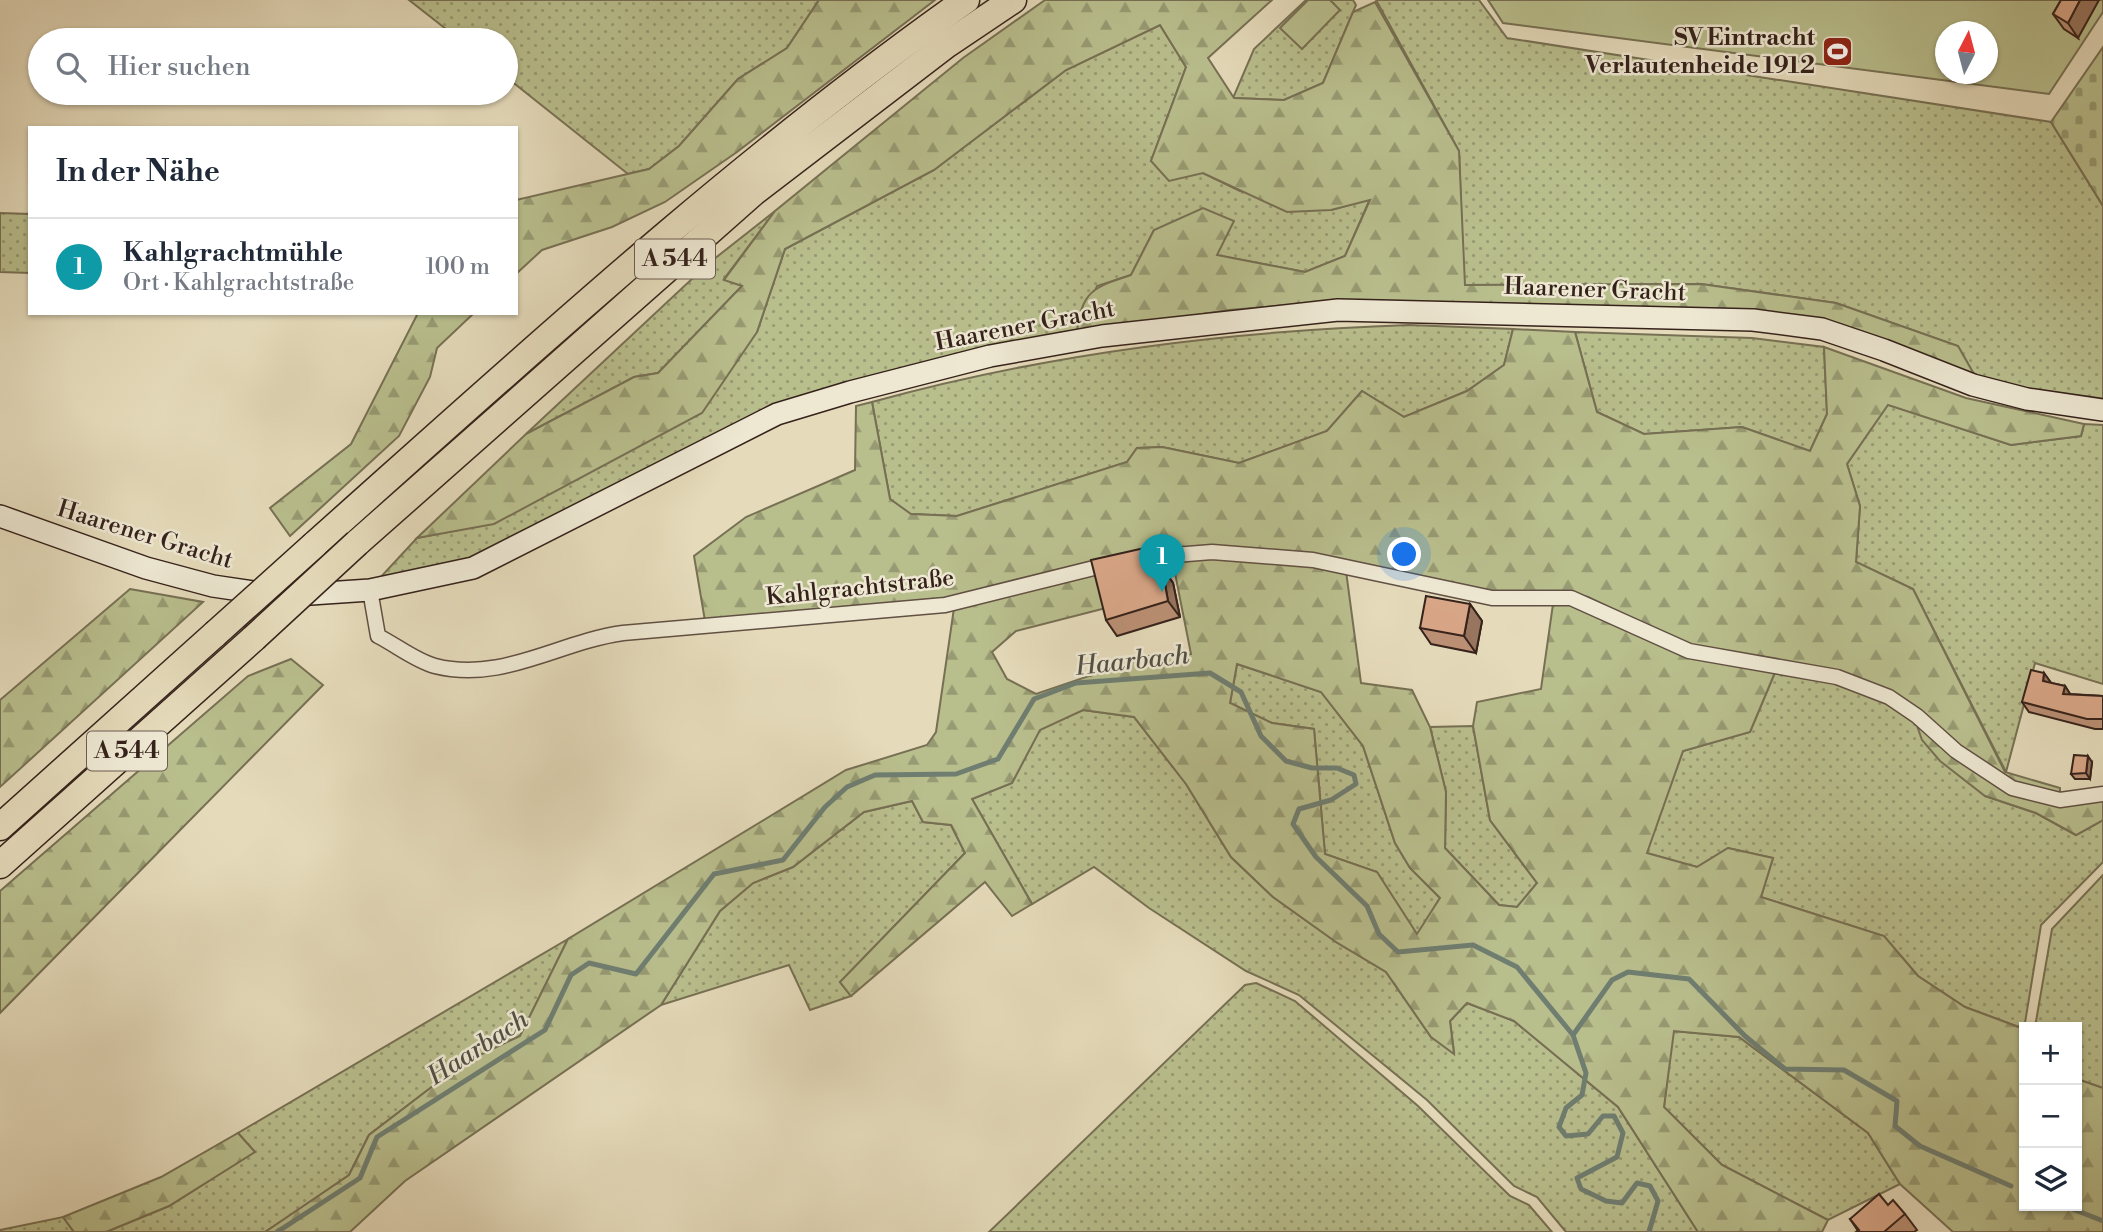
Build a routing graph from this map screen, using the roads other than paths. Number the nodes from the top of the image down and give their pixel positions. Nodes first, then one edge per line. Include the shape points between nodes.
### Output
1 (966, 0) edge
2 (1013, 0) edge
3 (2103, 410) edge
4 (0, 516) edge
5 (370, 590) junction
6 (2103, 794) edge
7 (0, 827) edge
8 (0, 865) edge

1 - 7 highway, A 544, bridge via 726,181 627,265
2 - 8 highway, A 544, bridge via 946,45 754,192
3 - 5 main road, Haarener Gracht via 1986,389 1822,329 1764,322 1411,310 1311,313 1102,336 989,356 850,392 776,414 473,568
4 - 5 main road, Haarener Gracht via 146,568 213,586 281,596
5 - 6 street, Kahlgrachtstraße via 378,635 432,665 466,671 502,669 601,636 945,605 1152,554 1212,552 1313,560 1492,598 1585,602 1689,651 1837,677 1889,697 1956,751 2012,788 2060,800

